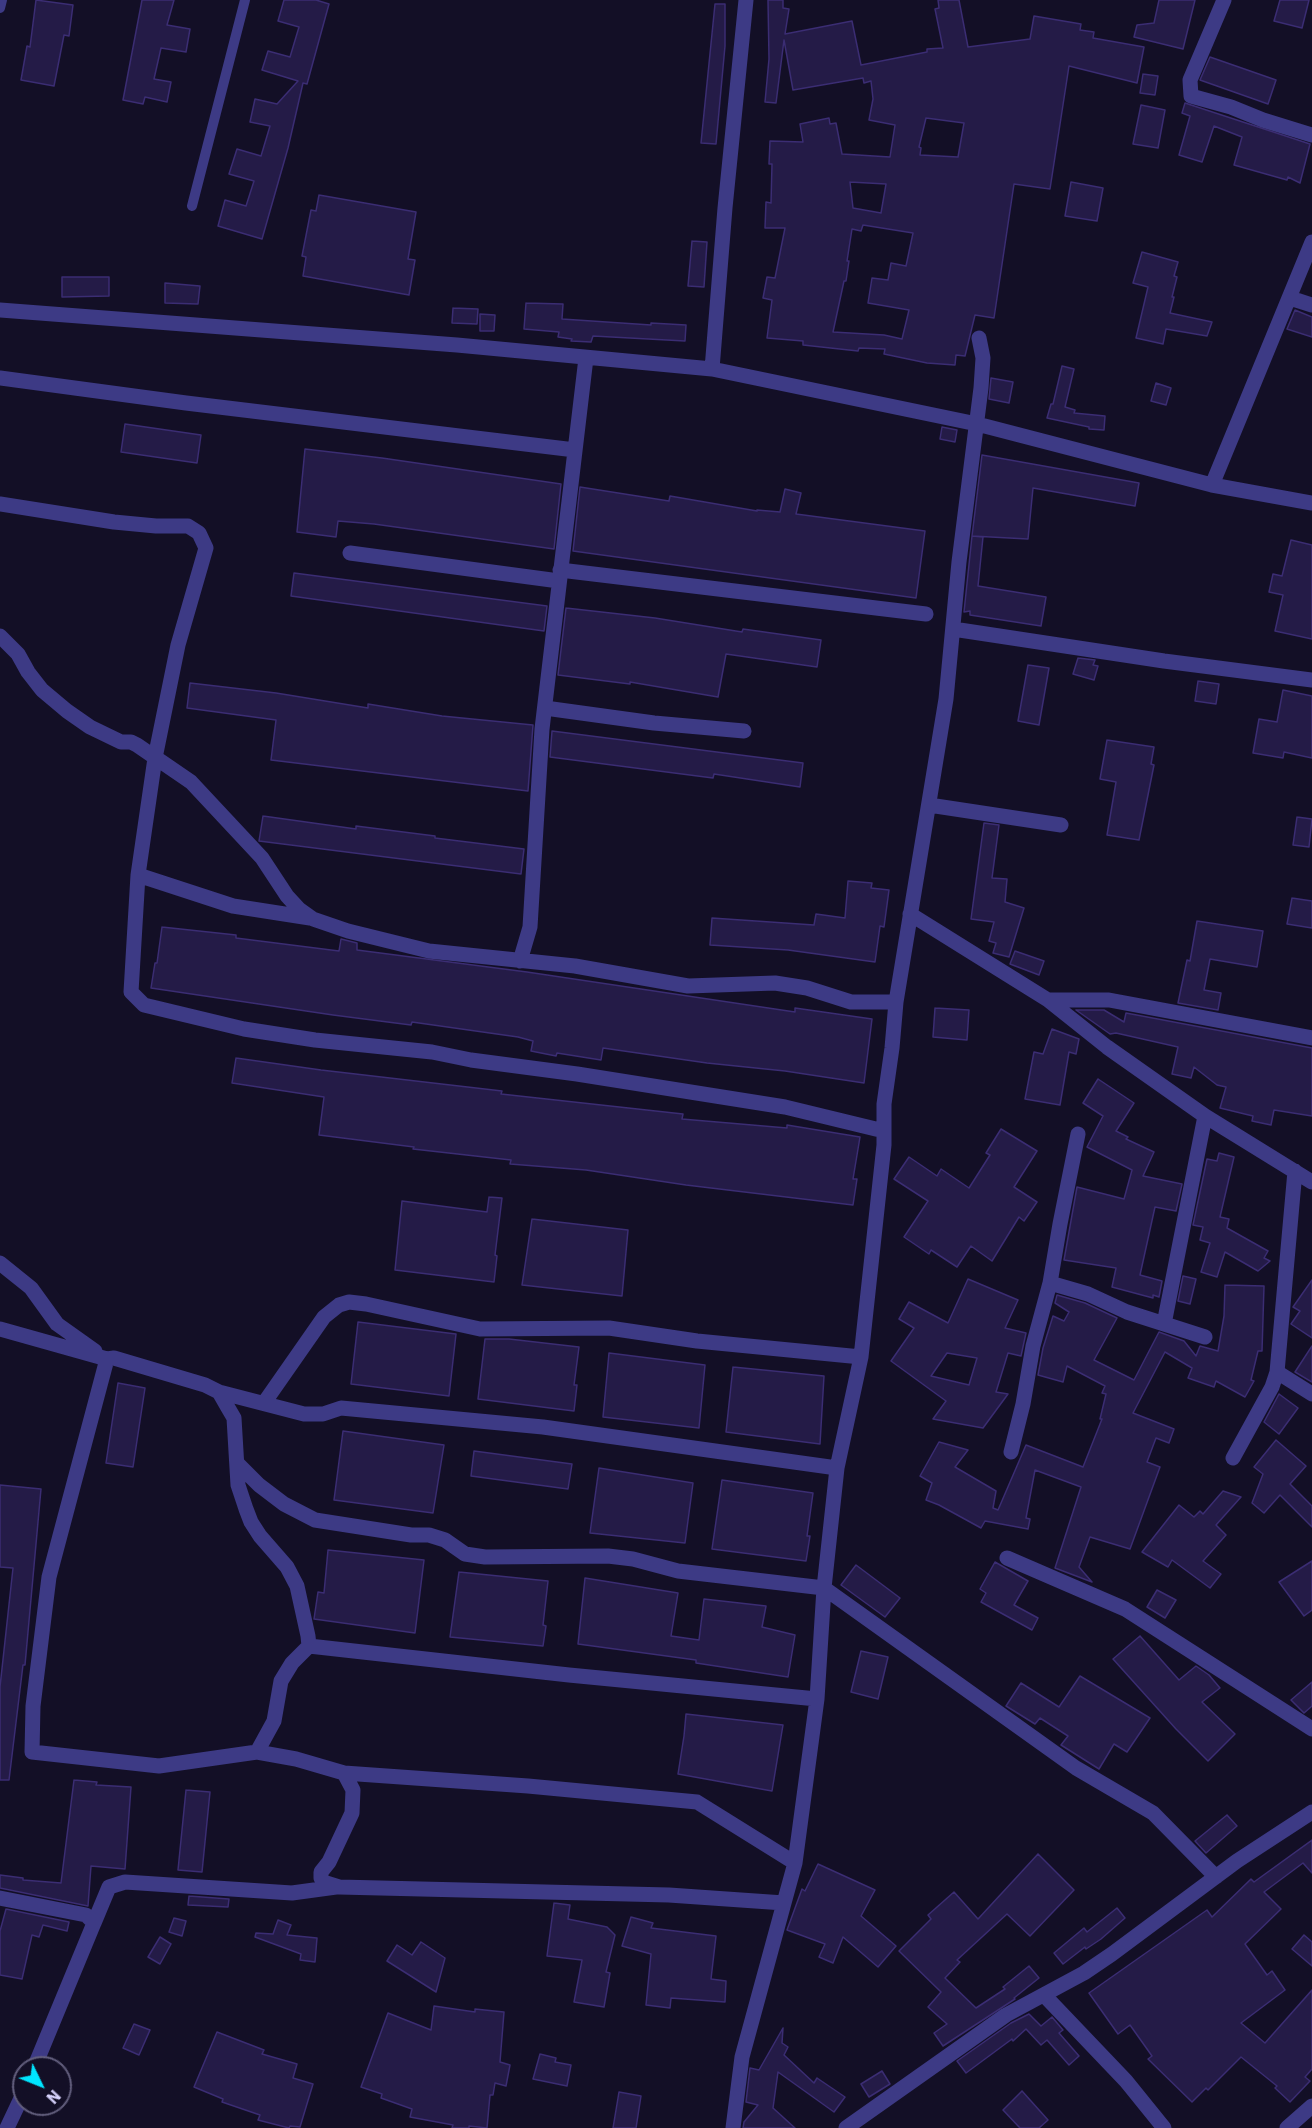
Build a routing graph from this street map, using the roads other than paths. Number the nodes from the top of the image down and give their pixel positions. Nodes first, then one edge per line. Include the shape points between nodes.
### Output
1 (2, 0) edge
2 (245, 0) edge
3 (746, 0) edge
4 (1224, 0) edge
5 (0, 8) edge
6 (1312, 135) edge
7 (192, 206) dead end
8 (1312, 242) edge
9 (1290, 298) junction
10 (1312, 305) edge
11 (0, 310) edge
12 (979, 338) dead end
13 (586, 358) junction
14 (712, 369) junction
15 (0, 378) edge
16 (977, 424) junction
17 (575, 450) junction
18 (1212, 485) junction
19 (1312, 503) edge
20 (0, 504) edge
21 (350, 553) dead end
22 (560, 575) junction
23 (926, 614) dead end
24 (952, 629) junction
25 (0, 636) edge
26 (1312, 680) edge
27 (545, 708) junction
28 (744, 731) dead end
29 (155, 758) junction
30 (929, 805) junction
31 (1061, 825) dead end
32 (138, 875) junction
33 (910, 914) junction
34 (313, 919) junction
35 (520, 961) junction
36 (1048, 1000) junction
37 (896, 1002) junction
38 (1312, 1038) edge
39 (1205, 1116) junction
40 (884, 1131) junction
41 (1078, 1134) dead end
42 (1294, 1172) junction
43 (1312, 1182) edge
44 (0, 1263) edge
45 (1050, 1283) junction
46 (1164, 1324) junction
47 (0, 1329) edge
48 (1205, 1337) dead end
49 (861, 1357) junction
50 (107, 1359) junction
51 (1277, 1372) junction
52 (219, 1392) junction
53 (1312, 1394) edge
54 (264, 1403) junction
55 (1011, 1452) dead end
56 (1233, 1458) dead end
57 (237, 1463) junction
58 (837, 1468) junction
59 (1007, 1558) dead end
60 (824, 1588) junction
61 (309, 1646) junction
62 (817, 1699) junction
63 (1312, 1729) edge
64 (256, 1752) junction
65 (344, 1773) junction
66 (1312, 1812) edge
67 (795, 1863) junction
68 (1216, 1876) junction
69 (339, 1887) junction
70 (0, 1898) edge
71 (784, 1903) junction
72 (94, 1923) junction
73 (1044, 1995) junction
74 (39, 2056) edge
75 (1312, 2106) edge
76 (733, 2128) edge
77 (846, 2128) edge
78 (1164, 2128) edge
79 (1287, 2128) edge

1 - 5 lane
2 - 7 lane
3 - 14 street
4 - 6 street via 1190,80 1191,96
8 - 9 street
9 - 10 street
9 - 18 street
11 - 13 street
12 - 16 street via 983,358
13 - 14 street
13 - 17 street
14 - 16 street
15 - 17 street
16 - 18 street
16 - 24 street
17 - 22 street
18 - 19 street
20 - 29 street via 114,522 189,526 199,533 206,548 178,645
21 - 22 street
22 - 23 street
22 - 27 street
24 - 26 street
24 - 30 street via 946,699
25 - 29 street via 18,654 42,690 67,711 90,728 121,742 131,742
27 - 28 street
27 - 35 street via 530,927
29 - 32 street
29 - 34 street via 190,782 262,858 287,897
30 - 31 street
30 - 33 street
32 - 34 street via 233,906
32 - 40 street via 131,992 144,1005 244,1029 432,1052 785,1107
33 - 36 street
33 - 37 street
34 - 35 street via 429,951
35 - 37 street via 574,966 688,986 775,983 851,1002
36 - 38 street via 1109,1000
36 - 39 street
37 - 40 street
39 - 42 street
39 - 46 street
40 - 49 street
41 - 45 street
42 - 43 street
42 - 51 street
44 - 50 street via 32,1288 57,1324
45 - 46 street
45 - 55 street
46 - 48 street
47 - 50 street
49 - 54 street via 609,1328 480,1329 349,1302 324,1317
49 - 58 street
50 - 52 street
50 - 64 street via 49,1577 33,1706 32,1752 159,1766
51 - 53 street
51 - 56 street
52 - 54 street
52 - 57 street via 234,1418
54 - 58 street via 304,1414 323,1414 341,1408 543,1427
57 - 60 street via 284,1504 315,1520 429,1535 445,1540 465,1554 608,1556 678,1571
57 - 61 street via 238,1485 251,1522 297,1586
58 - 60 street
59 - 63 street via 1125,1609
60 - 62 street
60 - 68 street via 1076,1768 1153,1814
61 - 62 street
61 - 64 street via 281,1681 274,1721
62 - 67 street
64 - 65 street
65 - 67 street via 697,1802
65 - 69 street via 353,1790 352,1813 321,1872 323,1882
66 - 68 street
67 - 71 street
68 - 73 street via 1112,1954
69 - 71 street via 669,1895
69 - 72 street via 292,1893 125,1882 109,1887
70 - 72 street via 86,1915
71 - 76 street via 742,2057
72 - 74 street
73 - 77 street via 1006,2015
73 - 78 street via 1126,2081
75 - 79 street

